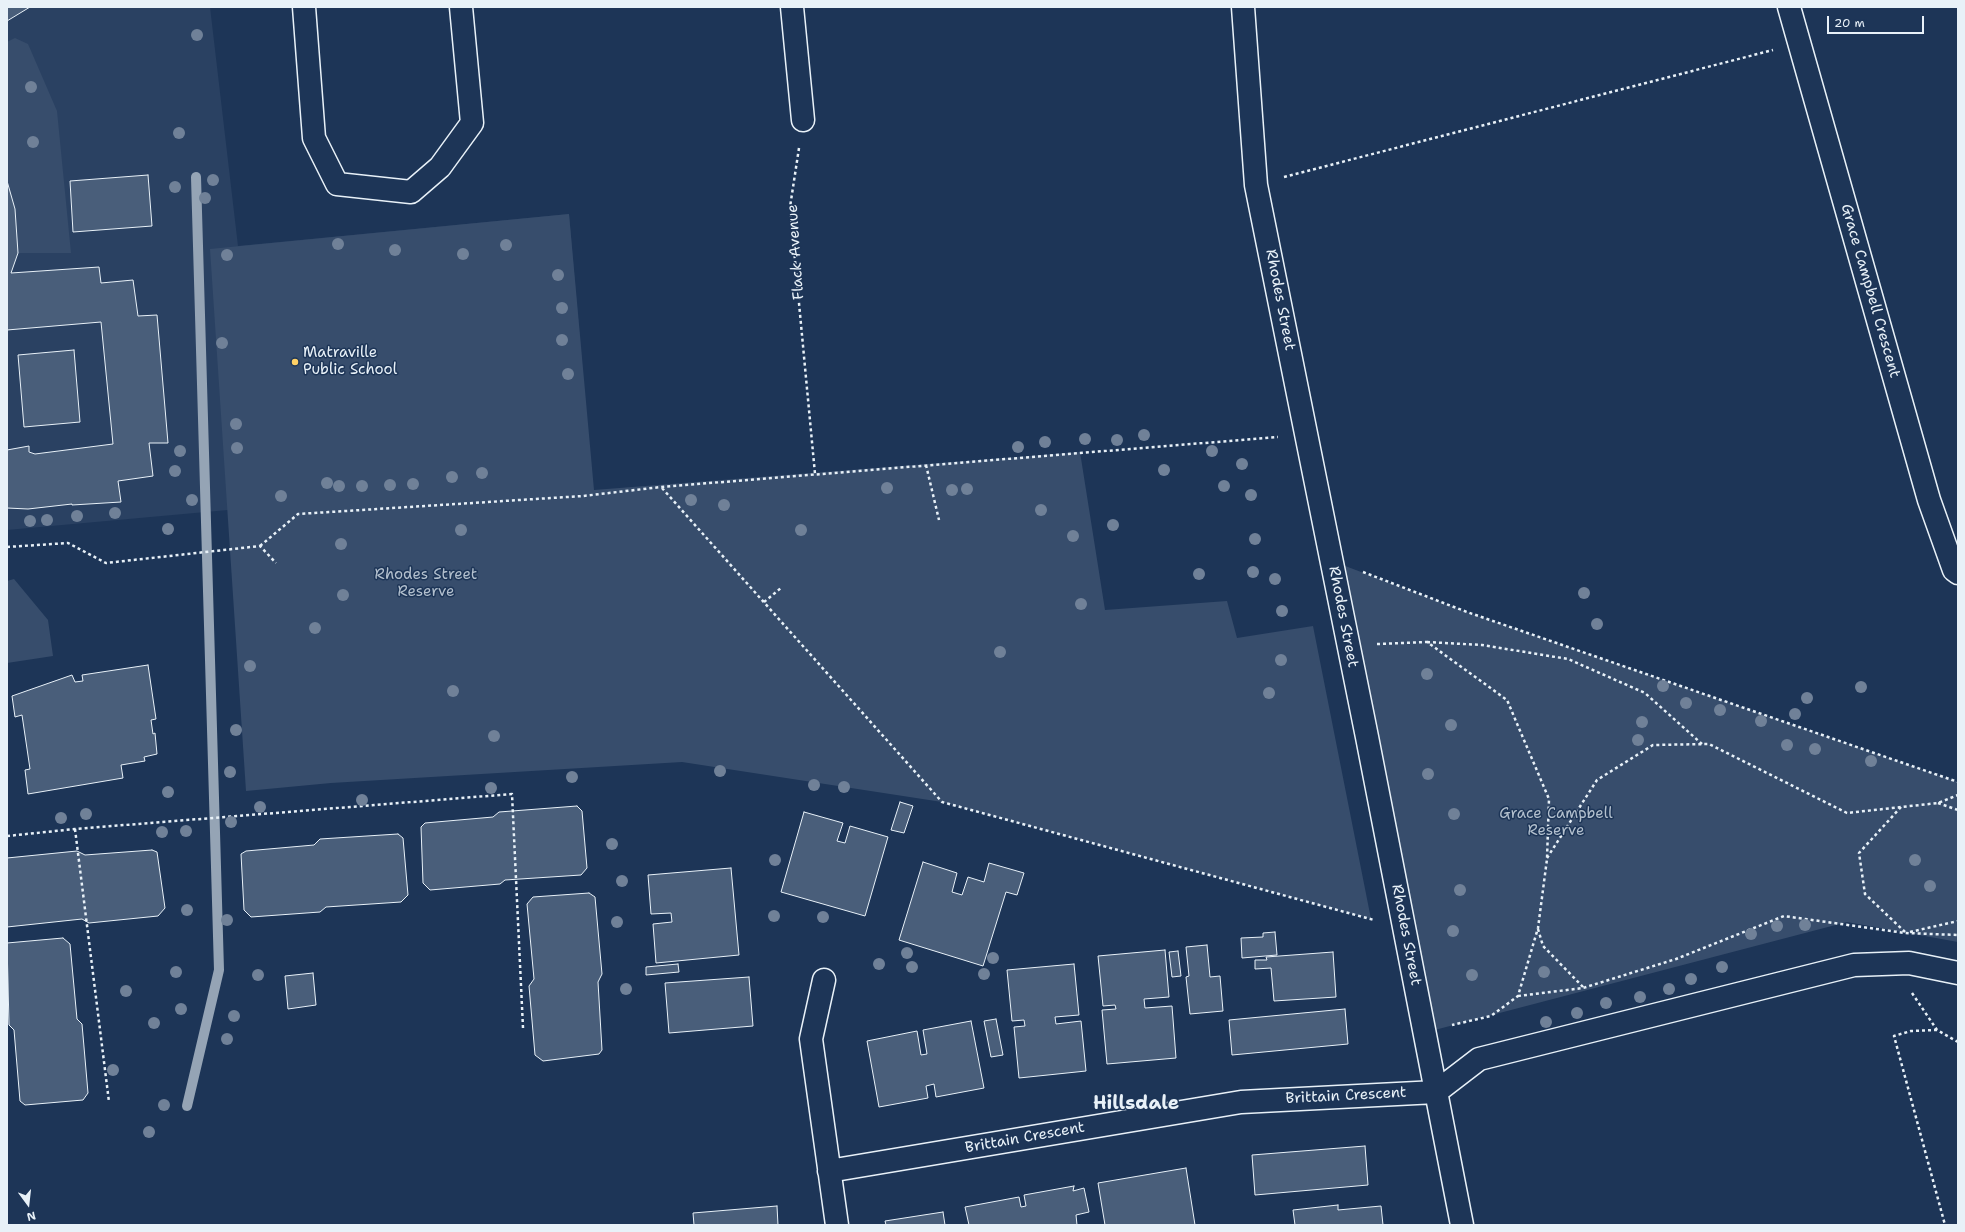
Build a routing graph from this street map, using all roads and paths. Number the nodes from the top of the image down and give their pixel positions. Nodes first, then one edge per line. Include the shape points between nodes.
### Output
1 (304, 7) edge
2 (461, 7) edge
3 (792, 7) edge
4 (1243, 7) edge
5 (1789, 7) edge
6 (1800, 43) junction
7 (803, 120) joint
8 (1256, 185) junction
9 (1307, 434) junction
10 (926, 465) junction
11 (816, 474) junction
12 (661, 487) junction
13 (938, 520) dead end
14 (260, 546) junction
15 (7, 547) edge
16 (1332, 561) junction
17 (276, 563) dead end
18 (1958, 573) edge
19 (781, 588) dead end
20 (764, 602) junction
21 (1427, 642) junction
22 (1349, 645) junction
23 (1703, 744) junction
24 (1958, 782) edge
25 (1958, 795) edge
26 (1938, 804) junction
27 (1901, 807) junction
28 (1958, 810) edge
29 (75, 829) junction
30 (7, 836) edge
31 (1547, 859) junction
32 (1958, 921) edge
33 (1404, 928) junction
34 (1538, 928) junction
35 (1905, 933) junction
36 (1958, 935) edge
37 (1909, 963) junction
38 (1958, 974) edge
39 (824, 980) dead end
40 (1583, 988) junction
41 (1518, 996) junction
42 (523, 1028) dead end
43 (1937, 1030) junction
44 (1424, 1032) junction
45 (1958, 1042) edge
46 (1436, 1092) junction
47 (109, 1102) dead end
48 (829, 1171) junction
49 (837, 1225) edge
50 (1462, 1225) edge
51 (1945, 1225) edge

1 - 2 street via 314,138 337,184 411,192 440,167 472,123
3 - 7 street
4 - 8 street, Rhodes Street
5 - 6 street, Grace Campbell Crescent
6 - 8 path
6 - 18 street, Grace Campbell Crescent via 1930,500 1954,570
7 - 11 path, Flack Avenue via 790,207
8 - 9 street, Rhodes Street
9 - 10 path
9 - 16 street, Rhodes Street
10 - 11 path
10 - 13 path
11 - 12 path
12 - 14 path via 584,496 298,514
12 - 20 path
14 - 15 path via 106,563 68,543
14 - 17 path
16 - 22 street, Rhodes Street
16 - 24 path via 1467,612
19 - 20 path
20 - 33 path via 942,802
21 - 22 path
21 - 23 path via 1482,645 1568,660 1645,693
21 - 31 path via 1507,700 1549,799
22 - 33 street, Rhodes Street
23 - 27 path via 1709,744 1848,813
23 - 31 path via 1653,744 1597,780
25 - 26 path
26 - 27 path
26 - 28 path
27 - 35 path via 1860,853 1865,894
29 - 30 path
29 - 42 path via 512,794
29 - 47 path
31 - 34 path
32 - 35 path
33 - 44 street, Rhodes Street
34 - 40 path via 1543,946
34 - 41 path
35 - 36 path
35 - 40 path via 1784,916 1676,959
37 - 38 street
37 - 43 path via 1912,995
37 - 46 street via 1854,965 1479,1059
39 - 48 street via 811,1039
40 - 41 path
41 - 44 path via 1491,1016
43 - 45 path
43 - 51 path via 1911,1031 1894,1036
44 - 46 street, Rhodes Street
46 - 48 street, Brittain Crescent via 1241,1102
46 - 50 street, Rhodes Street
48 - 49 street

